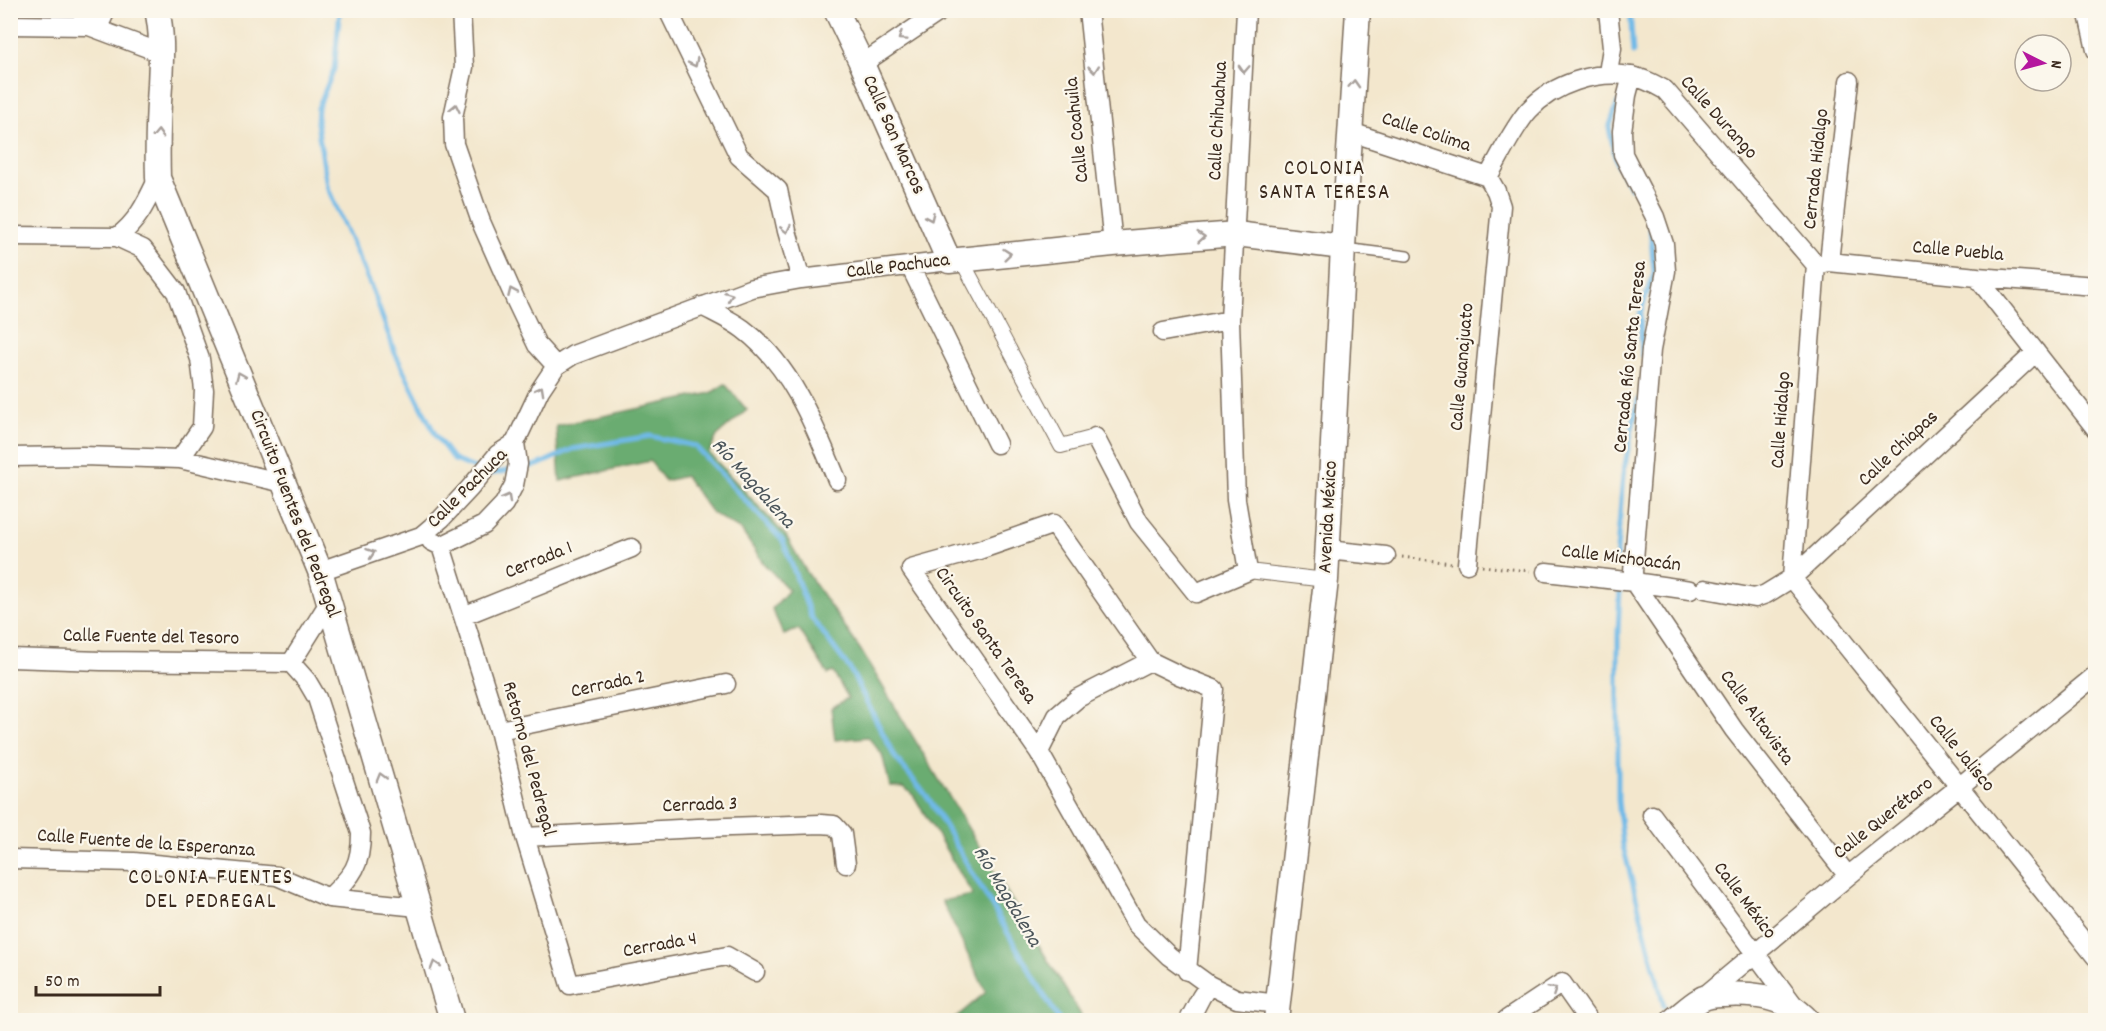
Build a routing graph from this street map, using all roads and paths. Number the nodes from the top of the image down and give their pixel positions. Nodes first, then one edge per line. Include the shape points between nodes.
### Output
1 (106, 10) edge
2 (157, 10) edge
3 (461, 10) edge
4 (668, 10) edge
5 (836, 10) edge
6 (942, 10) edge
7 (1088, 10) edge
8 (1246, 10) edge
9 (1358, 10) edge
10 (1608, 10) edge
11 (2087, 10) edge
12 (10, 25) edge
13 (88, 26) junction
14 (2096, 50) edge
15 (161, 53) junction
16 (862, 64) junction
17 (1608, 73) junction
18 (1632, 76) junction
19 (1849, 81) dead end
20 (1351, 132) junction
21 (1488, 177) junction
22 (158, 178) junction
23 (1236, 234) junction
24 (10, 236) edge
25 (117, 237) junction
26 (1113, 244) junction
27 (1343, 248) junction
28 (1407, 256) dead end
29 (955, 260) junction
30 (1823, 264) junction
31 (910, 266) junction
32 (1977, 277) junction
33 (801, 279) junction
34 (2096, 286) edge
35 (702, 306) junction
36 (1230, 320) junction
37 (1163, 332) dead end
38 (2036, 352) junction
39 (555, 366) junction
40 (2096, 429) edge
41 (1095, 437) joint
42 (514, 443) junction
43 (997, 444) dead end
44 (10, 457) edge
45 (180, 459) junction
46 (837, 480) dead end
47 (284, 483) junction
48 (421, 536) junction
49 (441, 546) junction
50 (632, 548) dead end
51 (1327, 550) junction
52 (1386, 556) dead end
53 (1467, 564) dead end
54 (320, 571) junction
55 (1248, 571) junction
56 (1546, 572) dead end
57 (1792, 578) junction
58 (1326, 580) junction
59 (1634, 582) junction
60 (330, 601) junction
61 (463, 616) junction
62 (10, 658) edge
63 (1150, 661) junction
64 (291, 663) junction
65 (2096, 675) edge
66 (726, 684) dead end
67 (499, 730) junction
68 (1039, 752) junction
69 (1959, 788) junction
70 (1652, 815) dead end
71 (525, 837) junction
72 (10, 859) edge
73 (846, 864) dead end
74 (1848, 876) junction
75 (329, 898) junction
76 (418, 907) junction
77 (1756, 953) junction
78 (2096, 957) edge
79 (1187, 970) junction
80 (755, 972) dead end
81 (570, 985) joint
82 (1209, 985) junction
83 (1701, 999) junction
84 (1277, 1012) edge
85 (1804, 1017) edge
86 (452, 1020) edge
87 (1189, 1020) edge
88 (1506, 1020) edge
89 (1588, 1020) edge
90 (1674, 1020) edge

1 - 13 street via 102,19
2 - 15 street, Circuito Fuentes del Pedregal
39 -> 3 street via 537,345 516,301 481,222 454,144 453,117 464,67
4 -> 33 street via 740,156 778,190
5 - 16 street, Calle San Marcos
6 -> 16 street
7 -> 26 street, Calle Coahuila
8 -> 23 street, Calle Chihuahua
20 -> 9 street, Avenida México
10 - 17 street via 1612,48
11 - 14 street
12 - 13 street
13 - 15 street
22 -> 15 street, Circuito Fuentes del Pedregal
16 -> 29 street, Calle San Marcos
17 - 18 street, Calle Durango
17 - 21 street, Calle Durango via 1570,83 1545,96 1528,111
18 - 30 street, Calle Durango via 1665,90
18 - 59 street, Cerrada Río Santa Teresa via 1622,131 1623,154 1655,217 1664,244 1666,271 1651,350
19 - 30 street, Cerrada Hidalgo
20 - 21 street, Calle Colima
20 - 27 street, Avenida México
21 - 53 street, Calle Guanajuato via 1502,206
22 - 25 street via 145,207
47 -> 22 street, Circuito Fuentes del Pedregal
26 -> 23 street, Calle Pachuca
23 - 27 street, Calle Pachuca
23 - 36 street, Calle Chihuahua
24 - 25 street
25 - 45 street via 143,249 176,292 200,359 204,390 202,428
29 -> 26 street, Calle Pachuca
27 - 28 lane
27 - 51 street, Avenida México
29 - 31 street, Calle Pachuca
29 - 41 street via 1061,446
30 - 32 street, Calle Puebla
30 - 57 street, Calle Hidalgo
31 - 33 street, Calle Pachuca
31 - 43 street
32 - 34 street, Calle Puebla
32 - 38 street
35 -> 33 street, Calle Pachuca via 752,288
35 - 39 street, Calle Pachuca via 573,355
35 - 46 street via 742,328 770,354 801,401
36 - 37 street
36 - 55 street, Calle Chihuahua via 1236,500
38 - 40 street
38 - 57 street, Calle Chiapas
42 -> 39 street, Calle Pachuca
41 - 55 street via 1139,522 1196,593
42 - 48 street, Calle Pachuca via 498,454
49 -> 42 street, Calle Pachuca via 484,525 504,504 514,485 518,464
44 - 45 street
45 - 47 street
47 - 54 street, Circuito Fuentes del Pedregal
48 - 49 street, Calle Pachuca
54 -> 48 street, Calle Pachuca
49 - 61 street, Retorno del Pedregal
50 - 61 street, Cerrada 1
51 - 52 street
51 - 58 street, Avenida México
54 - 60 street, Circuito Fuentes del Pedregal
55 - 58 street
56 - 59 street, Calle Michoacán
57 - 59 street, Calle Michoacán via 1755,598
57 - 69 street, Calle Jalisco
58 - 84 street, Avenida México
59 - 74 street, Calle Altavista via 1734,730
60 - 64 street
76 -> 60 street, Circuito Fuentes del Pedregal
61 - 67 street, Retorno del Pedregal
62 - 64 street, Calle Fuente del Tesoro
63 - 68 street, Circuito Santa Teresa via 1078,698 1057,716
63 - 68 street, Circuito Santa Teresa via 1054,524 911,569
63 - 79 street, Circuito Santa Teresa via 1214,689
64 - 75 street via 317,698 361,833 361,853 353,873
65 - 69 street, Calle Querétaro
66 - 67 street, Cerrada 2
67 - 71 street, Retorno del Pedregal
68 - 79 street, Circuito Santa Teresa via 1136,924
69 - 74 street, Calle Querétaro
69 - 78 street, Calle Jalisco
70 - 77 street, Calle México
71 - 73 street, Cerrada 3 via 834,825 842,834
71 - 81 street, Retorno del Pedregal
72 - 75 street, Calle Fuente de la Esperanza via 134,862 277,876
74 - 77 street, Calle Querétaro
75 - 76 street, Calle Fuente de la Esperanza
86 -> 76 street, Circuito Fuentes del Pedregal
77 - 83 street, Calle Querétaro
77 - 85 street, Calle México
79 - 82 street, Circuito Santa Teresa
80 - 81 street, Cerrada 4 via 727,957
82 - 84 street, Circuito Santa Teresa
82 - 87 street
83 - 85 street via 1753,994 1787,1005
83 - 90 street
88 -> 89 street via 1562,983

